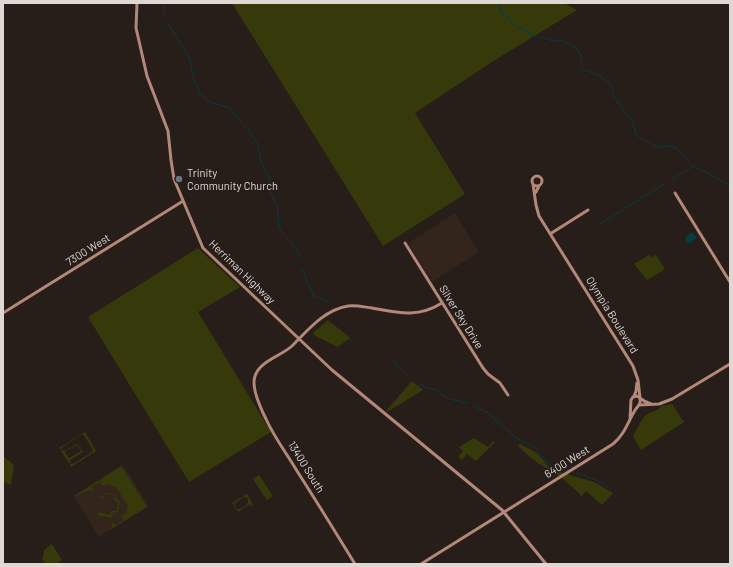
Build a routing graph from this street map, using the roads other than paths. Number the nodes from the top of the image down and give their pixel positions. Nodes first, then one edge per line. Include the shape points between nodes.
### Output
1 (136, 3) edge
2 (533, 184) junction
3 (539, 186) junction
4 (675, 194) dead end
5 (183, 201) junction
6 (588, 210) dead end
7 (544, 223) junction
8 (550, 234) junction
9 (405, 243) dead end
10 (558, 247) junction
11 (730, 282) edge
12 (442, 303) junction
13 (3, 313) edge
14 (299, 339) junction
15 (730, 364) edge
16 (508, 395) dead end
17 (634, 396) junction
18 (640, 398) junction
19 (631, 402) junction
20 (652, 404) junction
21 (639, 405) junction
22 (630, 419) junction
23 (504, 512) junction
24 (355, 564) edge
25 (421, 564) edge
26 (546, 564) edge

1 - 5 street, Herriman Highway via 136,26 145,69 168,131 172,170
2 - 3 street
2 - 3 street via 533,178 539,176 542,182
2 - 7 street, Olympia Boulevard via 536,208
3 - 7 street, Olympia Boulevard via 536,190 537,201
4 - 11 street
5 - 13 street, 7300 West
5 - 14 street, Herriman Highway via 203,248
6 - 8 street
7 - 8 street, Olympia Boulevard
8 - 10 street, Olympia Boulevard
9 - 12 street, Silver Sky Drive
10 - 17 street, Olympia Boulevard via 635,374 637,384
10 - 18 street, Olympia Boulevard via 633,366
12 - 14 street via 411,314 360,306 343,307 313,324
12 - 16 street, Silver Sky Drive via 483,368 500,383
14 - 23 street, Herriman Highway via 332,370
14 - 24 street, 13400 South via 260,368 255,375 254,388 268,423
15 - 20 street via 676,398
17 - 18 street
17 - 19 street
18 - 20 street
18 - 21 street
19 - 21 street via 634,406
19 - 22 street, 6400 West
20 - 21 street
21 - 22 street, 6400 West
22 - 23 street, 6400 West via 623,433 613,444
23 - 25 street, 6400 West
23 - 26 street

